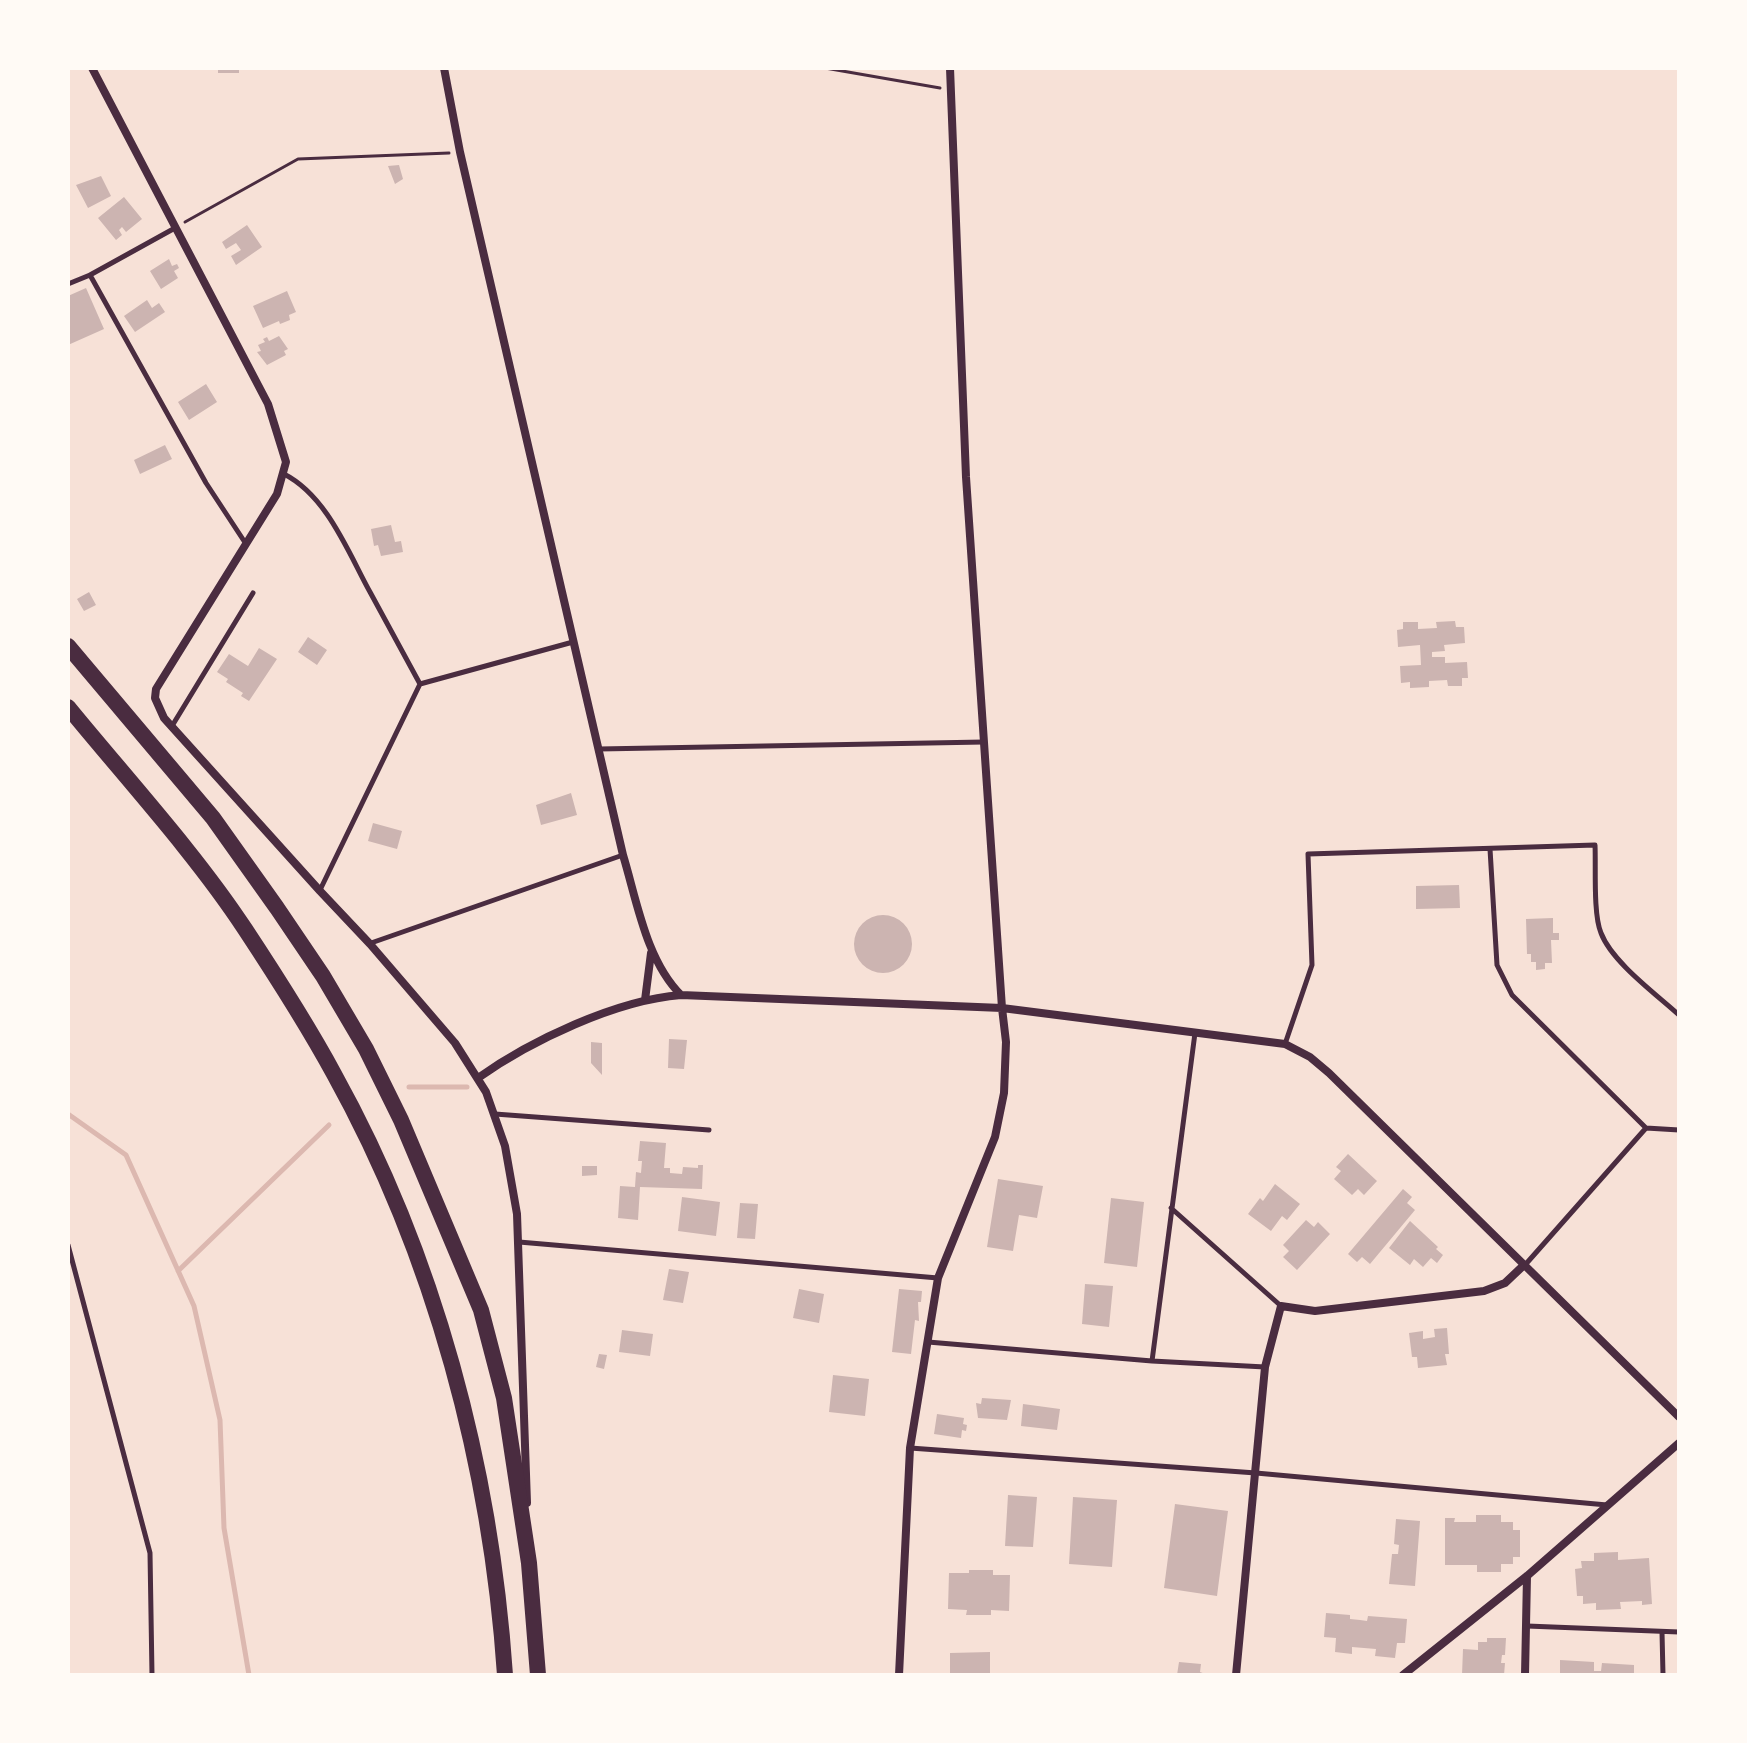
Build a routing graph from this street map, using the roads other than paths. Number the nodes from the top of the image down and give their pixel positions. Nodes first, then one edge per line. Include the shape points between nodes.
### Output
1 (92, 68) edge
2 (444, 68) edge
3 (950, 68) edge
4 (175, 228) junction
5 (90, 275) junction
6 (68, 284) edge
7 (284, 474) junction
8 (246, 544) junction
9 (253, 593) dead end
10 (573, 642) junction
11 (68, 646) edge
12 (420, 684) junction
13 (68, 707) edge
14 (172, 726) junction
15 (984, 742) junction
16 (598, 749) junction
17 (1490, 849) junction
18 (623, 855) junction
19 (320, 891) junction
20 (370, 944) junction
21 (652, 948) junction
22 (681, 995) junction
23 (645, 1000) junction
24 (1002, 1008) junction
25 (1679, 1015) edge
26 (1195, 1031) junction
27 (1285, 1044) junction
28 (478, 1078) junction
29 (494, 1114) junction
30 (1646, 1128) junction
31 (709, 1130) dead end
32 (1679, 1130) edge
33 (1171, 1207) junction
34 (519, 1242) junction
35 (68, 1245) edge
36 (1524, 1265) junction
37 (938, 1278) junction
38 (1281, 1306) junction
39 (927, 1342) junction
40 (1152, 1361) junction
41 (1265, 1367) junction
42 (1679, 1417) edge
43 (1679, 1443) edge
44 (910, 1448) junction
45 (1256, 1473) junction
46 (1608, 1505) junction
47 (529, 1563) junction
48 (1527, 1576) junction
49 (1526, 1626) junction
50 (1661, 1632) junction
51 (1679, 1632) edge
52 (152, 1675) edge
53 (505, 1675) edge
54 (538, 1675) edge
55 (899, 1675) edge
56 (1236, 1675) edge
57 (1403, 1675) edge
58 (1525, 1675) edge
59 (1663, 1675) edge

1 - 4 street
2 - 10 street
3 - 15 street via 966,477
4 - 5 lane
4 - 7 street via 268,404 284,452
5 - 6 lane
5 - 8 lane via 206,483
7 - 8 street
7 - 12 lane via 309,493 335,529
8 - 14 street via 156,689 159,708
9 - 14 lane
10 - 12 lane
10 - 16 street
11 - 47 highway via 213,818 277,908 323,976 394,1106 481,1310 504,1398
12 - 19 lane
13 - 53 highway via 244,927 334,1073 374,1152 441,1329 463,1412 498,1588
14 - 19 street
15 - 16 lane
15 - 24 street
16 - 18 street
17 - 25 lane via 1595,845 1599,931 1620,961
17 - 27 lane via 1308,854 1312,965
17 - 30 lane via 1497,965 1503,982
18 - 20 lane
18 - 21 street
19 - 20 street
20 - 28 street via 455,1043
21 - 22 street via 670,985
21 - 23 street
22 - 23 street
22 - 24 street
23 - 28 street via 536,1041
24 - 26 street
24 - 37 street via 1004,1093 995,1137
26 - 27 street
26 - 33 lane
27 - 36 street via 1329,1073
28 - 29 street
29 - 31 lane
29 - 34 street via 513,1185
30 - 32 lane
30 - 36 lane
33 - 38 lane
33 - 40 lane
34 - 37 lane
34 - 47 street
35 - 52 lane via 150,1553
36 - 38 street via 1505,1283 1484,1291 1315,1311
36 - 42 street
37 - 39 street
38 - 41 street
39 - 40 lane
39 - 44 street
40 - 41 lane
41 - 45 street
43 - 46 street
44 - 45 lane
44 - 55 street
45 - 46 lane
45 - 56 street
46 - 48 street
47 - 54 highway
48 - 49 street
48 - 57 street
49 - 50 lane
49 - 58 street
50 - 51 lane
50 - 59 lane

